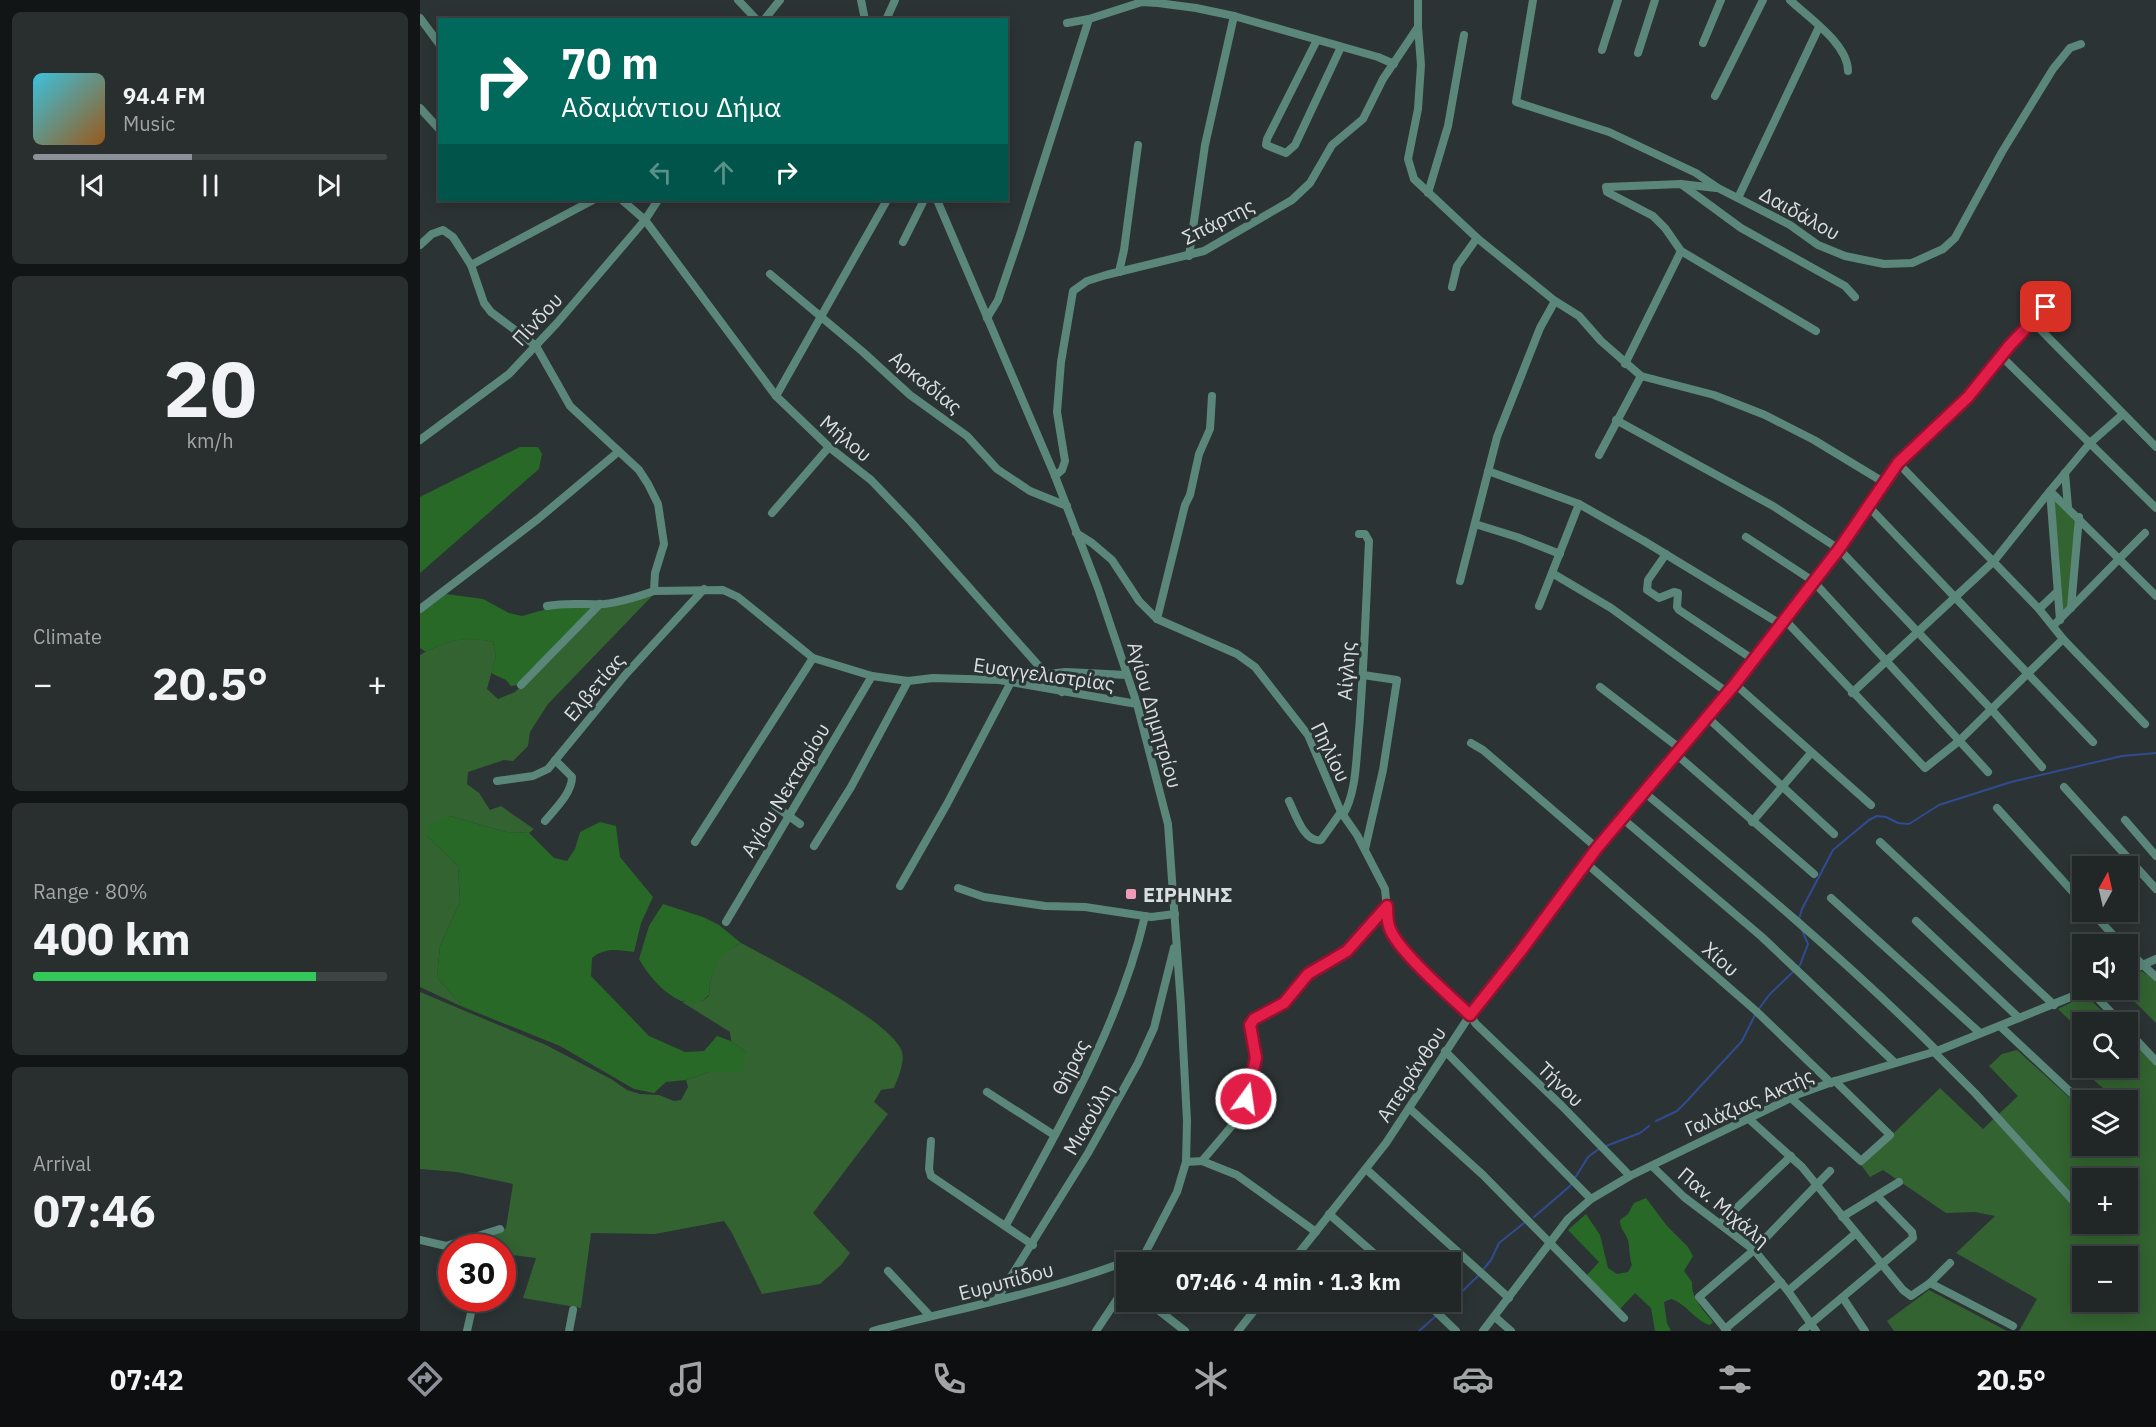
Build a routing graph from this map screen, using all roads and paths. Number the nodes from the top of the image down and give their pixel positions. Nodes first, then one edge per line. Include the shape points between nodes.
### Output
1 (738, 0) edge
2 (780, 0) edge
3 (861, 0) edge
4 (895, 0) edge
5 (1418, 0) edge
6 (1533, 0) edge
7 (1618, 0) edge
8 (1655, 0) edge
9 (1721, 0) edge
10 (1763, 0) edge
11 (1790, 0) edge
12 (1234, 16) junction
13 (420, 18) edge
14 (755, 18) edge
15 (766, 18) edge
16 (865, 18) edge
17 (887, 18) edge
18 (1089, 19) junction
19 (1067, 23) dead end
20 (1418, 27) junction
21 (1819, 27) junction
22 (1464, 35) dead end
23 (1317, 40) junction
24 (438, 42) edge
25 (1703, 43) dead end
26 (2081, 44) dead end
27 (1341, 47) junction
28 (1602, 50) dead end
29 (1638, 53) dead end
30 (1394, 64) junction
31 (1848, 71) dead end
32 (1715, 96) dead end
33 (420, 108) edge
34 (438, 128) edge
35 (1138, 146) dead end
36 (1681, 184) junction
37 (1718, 188) junction
38 (1428, 192) junction
39 (1738, 198) junction
40 (591, 201) edge
41 (623, 201) edge
42 (657, 201) edge
43 (886, 201) edge
44 (924, 201) edge
45 (937, 201) edge
46 (645, 220) junction
47 (1477, 238) junction
48 (903, 242) dead end
49 (420, 245) edge
50 (1681, 251) junction
51 (1189, 256) junction
52 (471, 265) junction
53 (1119, 272) junction
54 (770, 274) dead end
55 (1452, 287) dead end
56 (2058, 292) dead end
57 (1855, 297) dead end
58 (1555, 301) junction
59 (822, 318) junction
60 (987, 318) junction
61 (2033, 322) junction
62 (1816, 331) dead end
63 (536, 346) junction
64 (2001, 356) junction
65 (1626, 364) junction
66 (1641, 376) junction
67 (776, 396) junction
68 (1212, 396) dead end
69 (2122, 415) junction
70 (1616, 420) junction
71 (420, 440) edge
72 (2090, 443) junction
73 (829, 447) junction
74 (2156, 447) edge
75 (618, 452) junction
76 (1599, 455) dead end
77 (1898, 463) junction
78 (1488, 471) junction
79 (2064, 473) junction
80 (1055, 476) junction
81 (1884, 483) junction
82 (2050, 491) junction
83 (1578, 504) junction
84 (2038, 506) junction
85 (1067, 507) junction
86 (1869, 507) junction
87 (2068, 507) junction
88 (2156, 508) edge
89 (772, 513) dead end
90 (2052, 515) junction
91 (2079, 517) junction
92 (1475, 524) junction
93 (1076, 533) junction
94 (2145, 533) dead end
95 (1359, 534) dead end
96 (1746, 537) dead end
97 (1839, 549) junction
98 (1560, 554) junction
99 (1666, 554) junction
100 (2119, 559) junction
101 (1994, 561) junction
102 (1552, 573) junction
103 (2074, 580) junction
104 (1460, 581) dead end
105 (1813, 581) junction
106 (704, 589) junction
107 (654, 591) junction
108 (2057, 592) junction
109 (2087, 592) junction
110 (1956, 596) junction
111 (2156, 596) edge
112 (600, 604) junction
113 (547, 606) dead end
114 (1539, 606) dead end
115 (2071, 608) junction
116 (420, 609) edge
117 (2039, 609) junction
118 (1157, 619) junction
119 (1783, 622) junction
120 (2057, 623) junction
121 (1918, 630) junction
122 (2063, 639) junction
123 (813, 658) junction
124 (1754, 660) junction
125 (1886, 661) junction
126 (1046, 674) junction
127 (1127, 675) junction
128 (1363, 675) junction
129 (2028, 675) junction
130 (872, 676) junction
131 (908, 681) junction
132 (1011, 682) junction
133 (1735, 684) junction
134 (521, 685) dead end
135 (1600, 687) dead end
136 (1062, 692) junction
137 (1728, 693) junction
138 (1852, 693) junction
139 (1137, 704) junction
140 (1991, 709) junction
141 (1708, 718) junction
142 (2145, 724) dead end
143 (1959, 741) junction
144 (2093, 742) dead end
145 (1471, 743) dead end
146 (1679, 753) junction
147 (1811, 753) junction
148 (555, 760) junction
149 (2042, 766) dead end
150 (1988, 772) dead end
151 (497, 782) dead end
152 (2064, 787) dead end
153 (1783, 788) junction
154 (1644, 793) junction
155 (1289, 801) dead end
156 (1871, 805) dead end
157 (775, 806) dead end
158 (1997, 808) dead end
159 (1342, 814) junction
160 (788, 816) junction
161 (1623, 819) junction
162 (2125, 820) dead end
163 (545, 821) dead end
164 (1752, 822) junction
165 (800, 824) dead end
166 (1834, 834) dead end
167 (695, 842) dead end
168 (1880, 842) dead end
169 (814, 846) dead end
170 (1597, 848) junction
171 (1365, 849) junction
172 (2156, 856) edge
173 (1586, 863) junction
174 (1814, 874) dead end
175 (900, 886) dead end
176 (958, 888) dead end
177 (2156, 889) edge
178 (2072, 891) edge
179 (1831, 898) dead end
180 (1387, 906) junction
181 (1175, 914) junction
182 (1145, 916) junction
183 (1916, 921) dead end
184 (726, 922) dead end
185 (2101, 922) edge
186 (2112, 934) edge
187 (1175, 940) junction
188 (2156, 959) edge
189 (2138, 962) edge
190 (2141, 965) junction
191 (2138, 966) edge
192 (2156, 977) edge
193 (2072, 997) edge
194 (2099, 1000) edge
195 (2054, 1005) junction
196 (2110, 1012) edge
197 (1470, 1015) junction
198 (2019, 1018) junction
199 (2001, 1027) junction
200 (1980, 1033) junction
201 (2138, 1042) edge
202 (1445, 1051) junction
203 (1935, 1052) junction
204 (2156, 1061) edge
205 (1894, 1062) junction
206 (1833, 1082) junction
207 (987, 1092) dead end
208 (2072, 1094) edge
209 (1791, 1098) junction
210 (1409, 1108) junction
211 (1749, 1119) junction
212 (1054, 1136) junction
213 (931, 1141) dead end
214 (1791, 1156) junction
215 (1202, 1161) junction
216 (1186, 1162) junction
217 (1652, 1167) junction
218 (1366, 1169) junction
219 (1830, 1171) dead end
220 (1630, 1176) junction
221 (1899, 1182) dead end
222 (1818, 1186) junction
223 (1877, 1196) junction
224 (1591, 1199) junction
225 (2072, 1200) edge
226 (1329, 1214) junction
227 (1842, 1217) junction
228 (1721, 1223) junction
229 (1006, 1225) junction
230 (500, 1229) dead end
231 (1316, 1232) junction
232 (1855, 1234) junction
233 (420, 1240) edge
234 (1550, 1241) junction
235 (1033, 1245) junction
236 (1754, 1250) junction
237 (1146, 1252) edge
238 (1300, 1252) edge
239 (1373, 1252) edge
240 (1950, 1263) dead end
241 (1881, 1265) junction
242 (1116, 1266) edge
243 (888, 1272) dead end
244 (1781, 1282) junction
245 (1930, 1283) junction
246 (1788, 1292) junction
247 (1509, 1298) junction
248 (1843, 1298) junction
249 (997, 1299) junction
250 (1116, 1303) edge
251 (573, 1310) dead end
252 (471, 1312) edge
253 (1161, 1312) edge
254 (1253, 1312) edge
255 (1436, 1312) edge
256 (930, 1316) junction
257 (1495, 1317) junction
258 (1624, 1318) dead end
259 (2013, 1326) dead end
260 (902, 1328) edge
261 (1814, 1328) edge
262 (1726, 1330) edge
263 (467, 1331) edge
264 (569, 1331) edge
265 (873, 1331) edge
266 (1096, 1331) edge
267 (1185, 1331) edge
268 (1238, 1331) edge
269 (1456, 1331) edge
270 (1483, 1331) edge
271 (1511, 1331) edge
272 (1802, 1331) edge
273 (1865, 1331) edge

1 - 14 street
2 - 15 street
3 - 16 street
4 - 17 street
5 - 20 street
6 - 37 street, Δαιδάλου via 1516,102 1608,132 1696,173
7 - 28 street
8 - 29 street
9 - 25 street
10 - 32 street
11 - 21 street
12 - 18 street via 1142,2
12 - 23 street
12 - 51 street via 1205,145
13 - 24 street
18 - 19 street
18 - 60 street via 998,300
20 - 30 street, Σπάρτης
20 - 38 street via 1418,109 1408,159 1414,179
21 - 31 street via 1840,47
21 - 39 street
22 - 38 street via 1448,126
23 - 27 street
23 - 27 street via 1266,139 1270,148 1286,153 1295,145
26 - 39 street, Δαιδάλου via 2070,48 2052,69 1955,238 1933,254 1900,264 1845,256 1818,245 1790,225
27 - 30 street
30 - 51 street, Σπάρτης via 1363,119 1332,145 1301,193 1283,207
33 - 34 street
35 - 53 street
36 - 37 street
36 - 50 street via 1606,187 1615,197 1653,216
36 - 57 street via 1741,228 1845,286
37 - 39 street, Δαιδάλου
38 - 47 street
40 - 52 street
41 - 46 street, Μήλου
42 - 46 street, Πίνδου
43 - 59 street
44 - 48 street
45 - 60 street, Αγίου Δημητρίου
46 - 63 street, Πίνδου
46 - 67 street, Μήλου
47 - 55 street via 1457,267
47 - 58 street
49 - 52 street via 443,230 453,237
50 - 62 street
50 - 65 street
51 - 53 street, Σπάρτης
52 - 63 street via 491,312
53 - 80 street, Σπάρτης via 1087,281 1073,291 1057,412 1065,461
54 - 59 street, Αρκαδίας
56 - 61 street, Απειράνθου
58 - 65 street via 1586,323
58 - 78 street via 1510,404
59 - 67 street
59 - 85 street, Αρκαδίας via 910,395 967,436 1012,481
60 - 80 street, Αγίου Δημητρίου
61 - 64 street, Απειράνθου
61 - 69 street
63 - 71 street, Πίνδου via 509,374
63 - 75 street via 570,406
64 - 72 street
64 - 77 street, Απειράνθου via 1968,397
65 - 66 street
66 - 70 street
66 - 81 street via 1714,395 1765,415
67 - 73 street, Μήλου
68 - 118 street via 1210,429 1198,454
69 - 72 street
69 - 74 street
70 - 76 street
70 - 97 street via 1773,506
72 - 79 street
72 - 88 street
73 - 89 street
73 - 126 street, Μήλου via 871,480
75 - 107 street via 639,470 658,504 664,544
75 - 116 street
77 - 81 street, Απειράνθου
77 - 101 street
78 - 83 street
78 - 92 street
79 - 82 street
79 - 87 street
80 - 85 street, Αγίου Δημητρίου
81 - 86 street, Απειράνθου
82 - 84 street
82 - 87 street
82 - 90 street
83 - 98 street
83 - 99 street
84 - 90 street
84 - 101 street
85 - 93 street, Αγίου Δημητρίου
86 - 97 street, Απειράνθου
86 - 110 street
87 - 91 street
90 - 108 street
91 - 100 street
91 - 103 street
92 - 98 street
92 - 104 street
93 - 118 street, Πηλίου via 1112,560 1139,601
93 - 127 street, Αγίου Δημητρίου
94 - 100 street
95 - 128 street, Αίγλης via 1365,534 1369,541
96 - 105 street
97 - 105 street, Απειράνθου
97 - 121 street
98 - 102 street
99 - 119 street
99 - 124 street via 1648,580 1647,590 1659,598 1678,593 1679,610
100 - 109 street
100 - 111 street
101 - 110 street
101 - 117 street
102 - 114 street
102 - 137 street via 1629,621
103 - 109 street
103 - 115 street
105 - 119 street, Απειράνθου
105 - 125 street
106 - 107 street, Ευαγγελιστρίας
106 - 123 street, Ευαγγελιστρίας via 723,590 738,597
106 - 148 street, Ελβετίας
107 - 112 street, Ευαγγελιστρίας
108 - 117 street
108 - 120 street
109 - 115 street
110 - 121 street
110 - 129 street
112 - 113 street, Ευαγγελιστρίας via 566,602
112 - 134 street
115 - 120 street
117 - 120 street
118 - 159 street, Πηλίου via 1237,654 1256,667 1308,735
119 - 124 street, Απειράνθου
119 - 138 street
120 - 122 street
121 - 125 street
121 - 140 street
122 - 129 street
122 - 142 street
123 - 130 street, Ευαγγελιστρίας
123 - 167 street
124 - 133 street, Απειράνθου
125 - 138 street
125 - 143 street
126 - 127 street
126 - 136 street, Μήλου
127 - 139 street, Αγίου Δημητρίου
128 - 159 street, Αίγλης via 1353,776 1349,801
128 - 171 street via 1397,680
129 - 140 street
129 - 144 street
130 - 131 street, Ευαγγελιστρίας
130 - 160 street, Αγίου Νεκταρίου
131 - 132 street, Ευαγγελιστρίας via 958,678
131 - 169 street
132 - 136 street, Ευαγγελιστρίας
132 - 175 street
133 - 137 street, Απειράνθου
133 - 147 street
135 - 146 street
136 - 139 street, Ευαγγελιστρίας
137 - 141 street, Απειράνθου
138 - 143 street via 1925,768
139 - 181 street, Αγίου Δημητρίου via 1168,824
140 - 143 street
140 - 149 street
141 - 146 street, Απειράνθου
141 - 153 street
143 - 150 street
145 - 170 street
146 - 154 street, Απειράνθου
146 - 164 street
147 - 153 street
147 - 156 street
148 - 151 street, Ελβετίας via 548,770 533,776
148 - 163 street via 573,781
152 - 177 street
153 - 164 street
153 - 166 street
154 - 161 street, Απειράνθου
154 - 203 street via 1879,993
155 - 159 street, Αίγλης via 1312,840 1321,840
157 - 160 street
158 - 178 street
159 - 171 street, Πηλίου
160 - 165 street
160 - 184 street, Αγίου Νεκταρίου
161 - 170 street, Απειράνθου
161 - 205 street via 1762,937
162 - 172 street
164 - 174 street
168 - 195 street
170 - 173 street, Απειράνθου
171 - 180 street, Πηλίου via 1385,889
173 - 197 street, Απειράνθου
173 - 206 street, Χίου
176 - 182 street via 999,900
179 - 200 street
180 - 197 street, Πηλίου via 1395,938
180 - 215 street via 1347,951 1308,974 1284,1003 1254,1019 1250,1025 1256,1058 1244,1107 1227,1134
181 - 182 street
181 - 187 street, Αγίου Δημητρίου
182 - 212 street, Θήρας via 1114,1015
183 - 198 street
185 - 186 street
187 - 216 street, Αγίου Δημητρίου via 1187,1121
187 - 235 street, Μιαούλη via 1154,1028 1138,1064
188 - 190 street
189 - 190 street
190 - 191 street
190 - 192 street
193 - 195 street, Γαλάζιας Ακτής
194 - 196 street
195 - 198 street, Γαλάζιας Ακτής
197 - 202 street, Απειράνθου
197 - 220 street, Τήνου
198 - 199 street, Γαλάζιας Ακτής
199 - 200 street, Γαλάζιας Ακτής
199 - 208 street
200 - 203 street, Γαλάζιας Ακτής
201 - 204 street
202 - 210 street, Απειράνθου
202 - 224 street
203 - 205 street, Γαλάζιας Ακτής
203 - 225 street
205 - 206 street, Γαλάζιας Ακτής
206 - 209 street, Γαλάζιας Ακτής
206 - 209 street, Χίου via 1890,1135 1860,1161
207 - 212 street
209 - 211 street, Γαλάζιας Ακτής
210 - 218 street, Απειράνθου
210 - 234 street
211 - 214 street
211 - 217 street, Γαλάζιας Ακτής
212 - 229 street, Θήρας
213 - 229 street via 931,1176
214 - 222 street
214 - 228 street
215 - 216 street
215 - 231 street via 1237,1175
216 - 237 street, Αγίου Δημητρίου via 1177,1192
217 - 220 street, Γαλάζιας Ακτής
217 - 228 street, Παν. Μιχάλη via 1684,1197
218 - 226 street, Απειράνθου
218 - 247 street
219 - 222 street
220 - 224 street, Γαλάζιας Ακτής
221 - 223 street
222 - 227 street
222 - 236 street
223 - 227 street
223 - 241 street via 1914,1235
224 - 234 street, Γαλάζιας Ακτής
226 - 231 street, Απειράνθου
226 - 239 street
227 - 232 street
228 - 236 street, Παν. Μιχάλη
229 - 235 street
230 - 233 street via 446,1246
231 - 238 street, Απειράνθου
232 - 241 street
232 - 246 street
234 - 247 street, Γαλάζιας Ακτής
234 - 258 street
235 - 249 street, Μιαούλη
236 - 244 street, Παν. Μιχάλη
236 - 262 street via 1699,1297
240 - 245 street
241 - 245 street via 1911,1296
241 - 248 street
242 - 249 street, Ευρυπίδου
243 - 256 street
244 - 246 street, Παν. Μιχάλη
244 - 262 street
245 - 259 street
246 - 261 street, Παν. Μιχάλη
247 - 257 street, Γαλάζιας Ακτής
248 - 261 street
248 - 273 street
249 - 256 street, Ευρυπίδου
250 - 266 street
251 - 264 street
252 - 263 street
253 - 267 street
254 - 268 street
255 - 269 street
256 - 260 street, Ευρυπίδου
257 - 270 street, Γαλάζιας Ακτής
257 - 271 street
260 - 265 street, Ευρυπίδου
261 - 272 street

